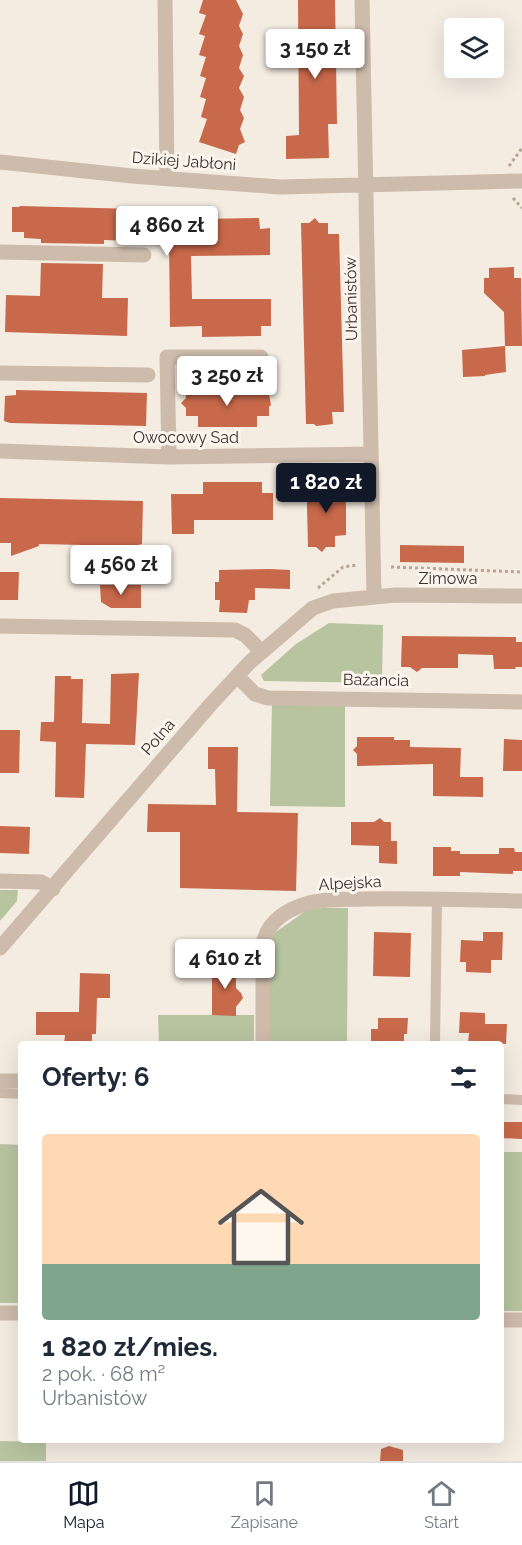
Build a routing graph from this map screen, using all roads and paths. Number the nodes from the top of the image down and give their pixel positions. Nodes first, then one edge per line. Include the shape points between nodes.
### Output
1 (165, 0) edge
2 (362, 0) edge
3 (522, 148) edge
4 (0, 162) edge
5 (167, 177) junction
6 (515, 177) edge
7 (366, 186) junction
8 (511, 195) dead end
9 (522, 208) edge
10 (0, 252) edge
11 (144, 255) dead end
12 (261, 357) dead end
13 (0, 373) edge
14 (148, 375) dead end
15 (0, 451) edge
16 (371, 454) junction
17 (169, 457) junction
18 (385, 565) dead end
19 (522, 572) edge
20 (522, 596) edge
21 (374, 597) junction
22 (0, 626) edge
23 (262, 652) junction
24 (237, 676) junction
25 (522, 702) edge
26 (0, 880) edge
27 (53, 889) junction
28 (437, 899) junction
29 (522, 901) edge
30 (0, 948) edge
31 (263, 1041) edge
32 (435, 1041) edge
33 (0, 1081) edge
34 (18, 1081) edge
35 (0, 1094) edge
36 (18, 1094) edge
37 (504, 1099) edge
38 (522, 1100) edge
39 (0, 1312) edge
40 (18, 1313) edge
41 (504, 1320) edge
42 (522, 1320) edge

1 - 5 street
2 - 7 street, Urbanistów
3 - 6 path via 511,160
4 - 5 street, Dzikiej Jabłoni
5 - 7 street, Dzikiej Jabłoni via 280,187
6 - 7 street, Dzikiej Jabłoni
7 - 16 street, Urbanistów
8 - 9 path
10 - 11 street
12 - 17 street via 167,357
13 - 14 street
15 - 17 street, Owocowy Sad
16 - 17 street, Owocowy Sad
16 - 21 street, Urbanistów
18 - 19 path
20 - 21 street, Zimowa
21 - 23 street, Polna via 321,604
22 - 23 street via 235,630
23 - 24 street, Polna
24 - 25 street, Bażancia via 255,694 268,698
24 - 27 street, Polna
26 - 27 street via 41,882
27 - 30 street, Polna
28 - 29 street, Alpejska
28 - 31 street, Alpejska via 313,902 274,921 263,944
28 - 32 lane
33 - 34 street
35 - 36 lane
37 - 38 lane
39 - 40 street
41 - 42 street

